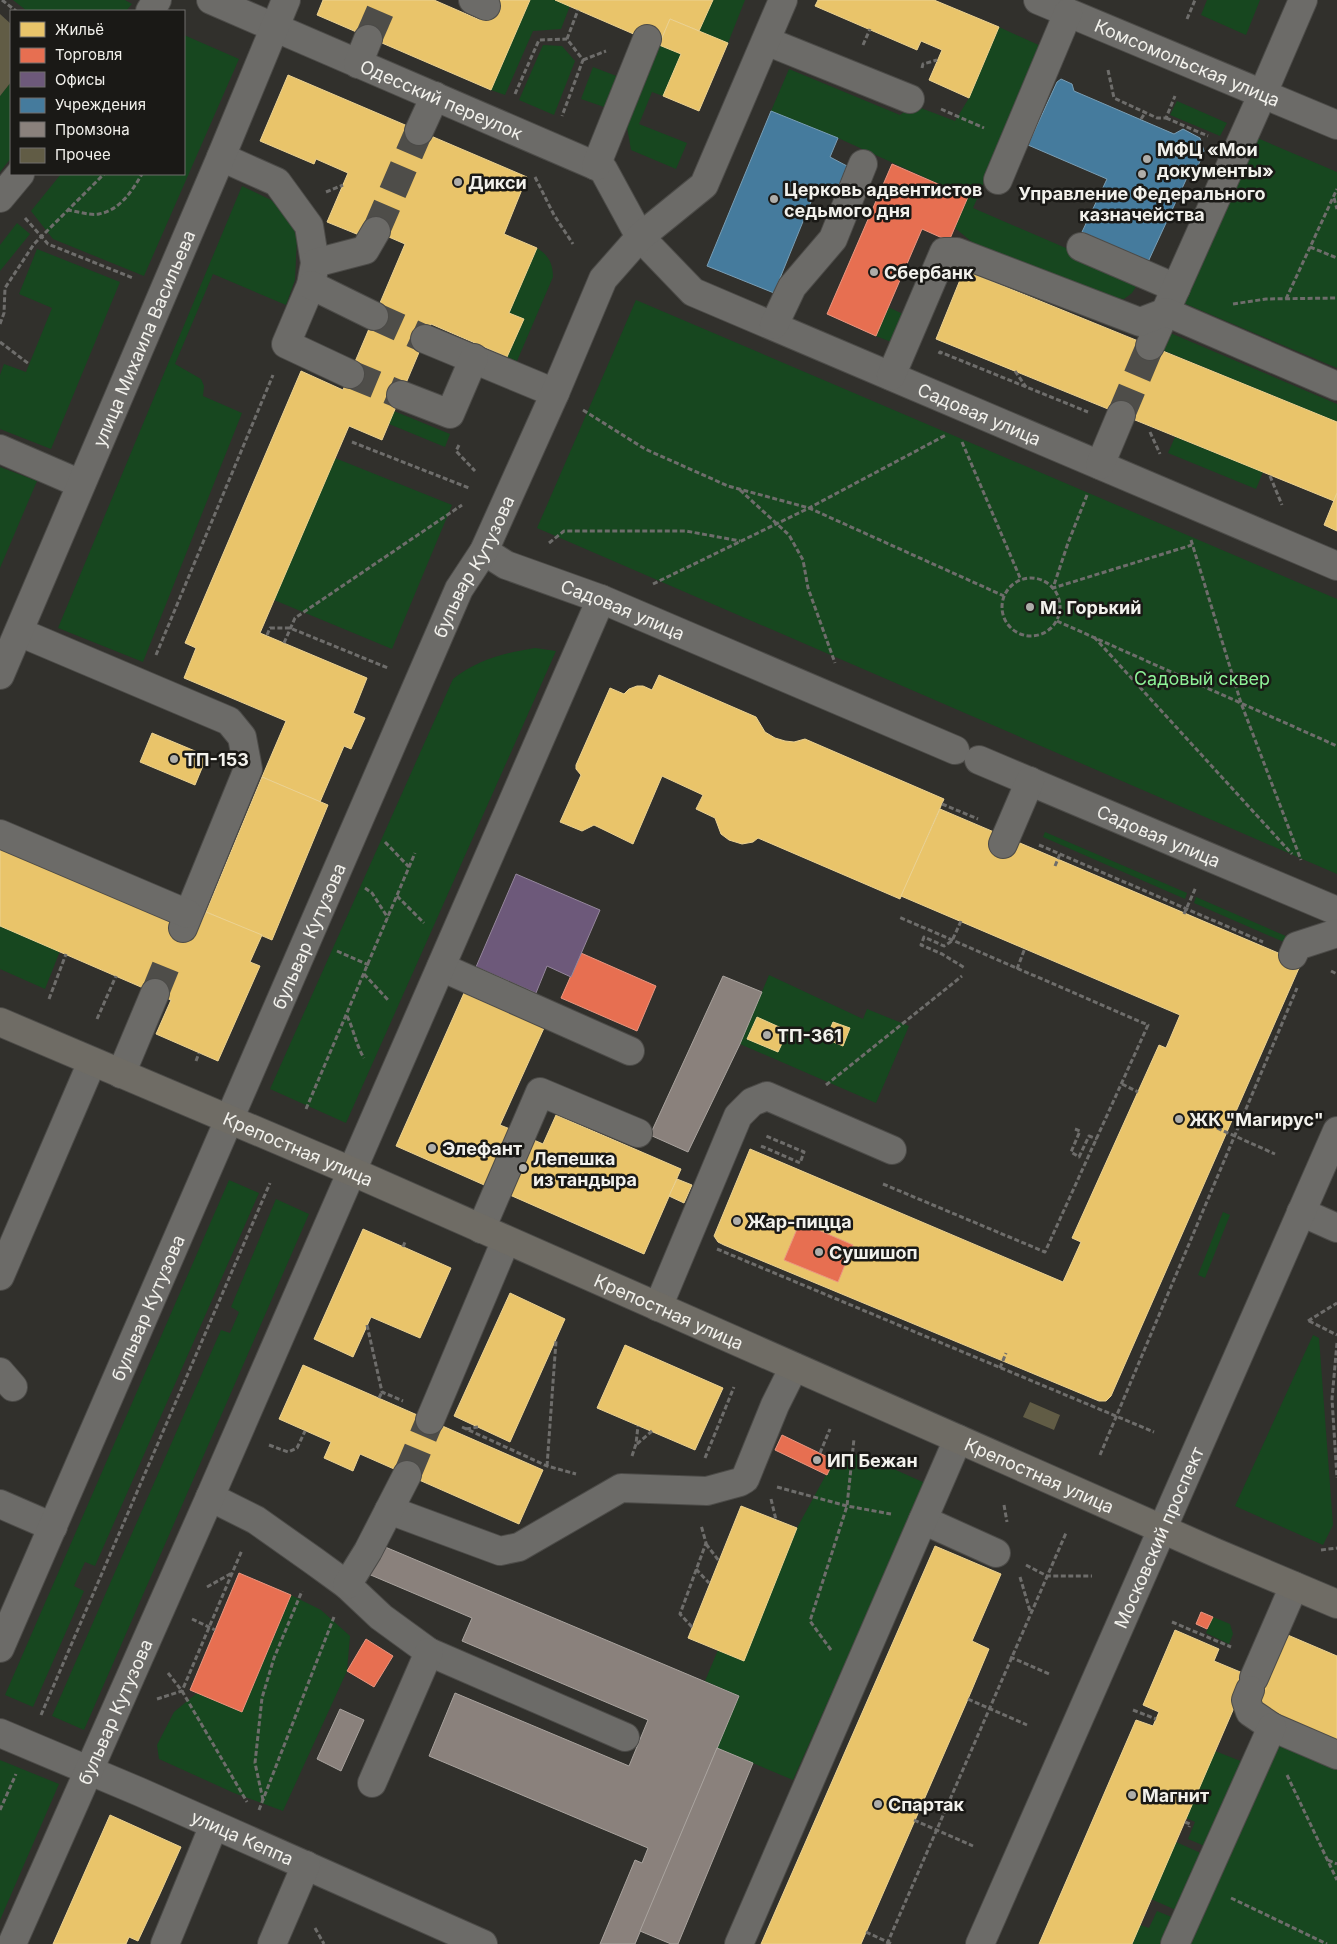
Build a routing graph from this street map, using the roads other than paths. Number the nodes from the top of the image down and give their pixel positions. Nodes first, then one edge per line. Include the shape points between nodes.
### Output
1 (211, 0) edge
2 (286, 0) edge
3 (783, 0) edge
4 (1038, 0) edge
5 (1303, 0) edge
6 (1068, 13) junction
7 (274, 28) junction
8 (647, 39) dead end
9 (766, 41) junction
10 (1263, 93) junction
11 (435, 96) junction
12 (910, 99) road end
13 (1337, 125) edge
14 (419, 131) tunnel mouth
15 (221, 157) junction
16 (863, 164) dead end
17 (596, 166) junction
18 (20, 175) edge
19 (998, 180) dead end
20 (10, 206) edge
21 (376, 231) tunnel mouth
22 (640, 236) junction
23 (1081, 247) dead end
24 (1150, 256) dead end
25 (313, 274) junction
26 (1175, 291) junction
27 (374, 316) tunnel mouth
28 (774, 325) junction
29 (425, 338) tunnel mouth
30 (1150, 346) tunnel mouth
31 (474, 358) junction
32 (350, 374) tunnel mouth
33 (891, 376) junction
34 (1337, 386) edge
35 (555, 393) junction
36 (401, 395) tunnel mouth
37 (1119, 419) tunnel mouth
38 (0, 449) edge
39 (1095, 476) junction
40 (81, 484) junction
41 (495, 558) junction
42 (1337, 566) edge
43 (601, 599) junction
44 (19, 632) junction
45 (0, 676) edge
46 (955, 750) dead end
47 (980, 760) dead end
48 (1030, 781) junction
49 (0, 834) edge
50 (1005, 838) road end
51 (1337, 911) edge
52 (1337, 934) edge
53 (1301, 958) road end
54 (441, 967) junction
55 (156, 993) tunnel mouth
56 (0, 1022) edge
57 (630, 1051) dead end
58 (92, 1062) junction
59 (121, 1074) junction
60 (229, 1120) junction
61 (1337, 1131) edge
62 (638, 1133) dead end
63 (892, 1150) dead end
64 (351, 1171) junction
65 (1301, 1212) junction
66 (1337, 1228) edge
67 (481, 1229) junction
68 (506, 1240) junction
69 (0, 1276) edge
70 (658, 1307) junction
71 (794, 1367) junction
72 (432, 1417) tunnel mouth
73 (958, 1439) junction
74 (407, 1475) tunnel mouth
75 (210, 1497) junction
76 (0, 1504) edge
77 (389, 1510) junction
78 (923, 1520) junction
79 (54, 1527) junction
80 (1163, 1528) junction
81 (996, 1553) dead end
82 (347, 1585) junction
83 (1294, 1586) junction
84 (1337, 1604) edge
85 (0, 1648) edge
86 (429, 1652) junction
87 (1272, 1726) junction
88 (0, 1733) edge
89 (625, 1737) dead end
90 (1337, 1755) edge
91 (89, 1770) junction
92 (372, 1783) dead end
93 (214, 1825) junction
94 (306, 1866) junction
95 (12, 1944) edge
96 (165, 1944) edge
97 (272, 1944) edge
98 (483, 1944) edge
99 (739, 1944) edge
100 (980, 1944) edge
101 (1175, 1944) edge

1 - 7 street, Одесский переулок
2 - 7 street, улица Михаила Васильева
3 - 9 street, бульвар Кутузова
4 - 6 street, Комсомольская улица
5 - 10 street
6 - 10 street, Комсомольская улица
6 - 19 street
7 - 11 street, Одесский переулок via 363,52
7 - 15 street, улица Михаила Васильева
8 - 17 street
9 - 12 street
9 - 22 street, бульвар Кутузова via 704,185
10 - 13 street, Комсомольская улица
10 - 26 street
11 - 14 street
11 - 17 street, Одесский переулок
15 - 25 street via 277,182 309,226
15 - 40 street, улица Михаила Васильева
16 - 28 street via 833,240 792,287
17 - 22 street, Одесский переулок via 603,169
18 - 20 street
21 - 25 street via 365,250
22 - 28 street, Садовая улица via 693,292
22 - 35 street, бульвар Кутузова via 603,279
23 - 26 street
24 - 26 street
25 - 27 street
25 - 32 street via 286,344
26 - 30 street
26 - 33 street via 1140,322 957,252 944,252
26 - 34 street
28 - 33 street, Садовая улица
29 - 31 street
31 - 35 street
31 - 36 street via 450,414
33 - 39 street, Садовая улица
35 - 41 street, бульвар Кутузова
37 - 39 street
38 - 40 street
39 - 42 street, Садовая улица
40 - 44 street, улица Михаила Васильева
41 - 43 street, Садовая улица
41 - 60 street, бульвар Кутузова via 459,589
43 - 46 street, Садовая улица
43 - 54 street, бульвар Кутузова
44 - 45 street, улица Михаила Васильева
44 - 49 street via 229,721 242,737 248,769 186,921
47 - 48 street, Садовая улица
48 - 50 street
48 - 51 street, Садовая улица
52 - 53 street via 1297,946
54 - 57 street
54 - 64 street, бульвар Кутузова
55 - 59 street
56 - 58 main road, Крепостная улица
58 - 59 main road, Крепостная улица
58 - 69 street
59 - 60 main road, Крепостная улица
60 - 64 main road, Крепостная улица
60 - 79 street, бульвар Кутузова
61 - 65 street, Московский проспект
62 - 67 street via 540,1092
63 - 70 street via 767,1096 752,1102 738,1116
64 - 67 main road, Крепостная улица
64 - 75 street, бульвар Кутузова
65 - 66 street
65 - 80 street, Московский проспект
67 - 68 main road, Крепостная улица
68 - 70 main road, Крепостная улица
68 - 72 street
70 - 71 main road, Крепостная улица
71 - 73 main road, Крепостная улица
71 - 77 street via 775,1404 756,1482 707,1491 621,1488 519,1547 500,1551
73 - 78 street
73 - 80 main road, Крепостная улица
74 - 77 street
75 - 82 street via 256,1520
75 - 91 street, бульвар Кутузова
76 - 79 street
77 - 82 street
78 - 81 street
78 - 99 street
79 - 85 street, бульвар Кутузова
80 - 83 main road, Крепостная улица
80 - 100 street, Московский проспект
82 - 86 street via 381,1617
83 - 84 main road, Крепостная улица
83 - 87 street via 1246,1700 1250,1712
86 - 89 street
86 - 92 street
87 - 90 street
87 - 101 street
88 - 91 street, улица Кеппа
91 - 93 street, улица Кеппа
91 - 95 street, бульвар Кутузова
93 - 94 street, улица Кеппа
93 - 96 street
94 - 97 street
94 - 98 street, улица Кеппа

